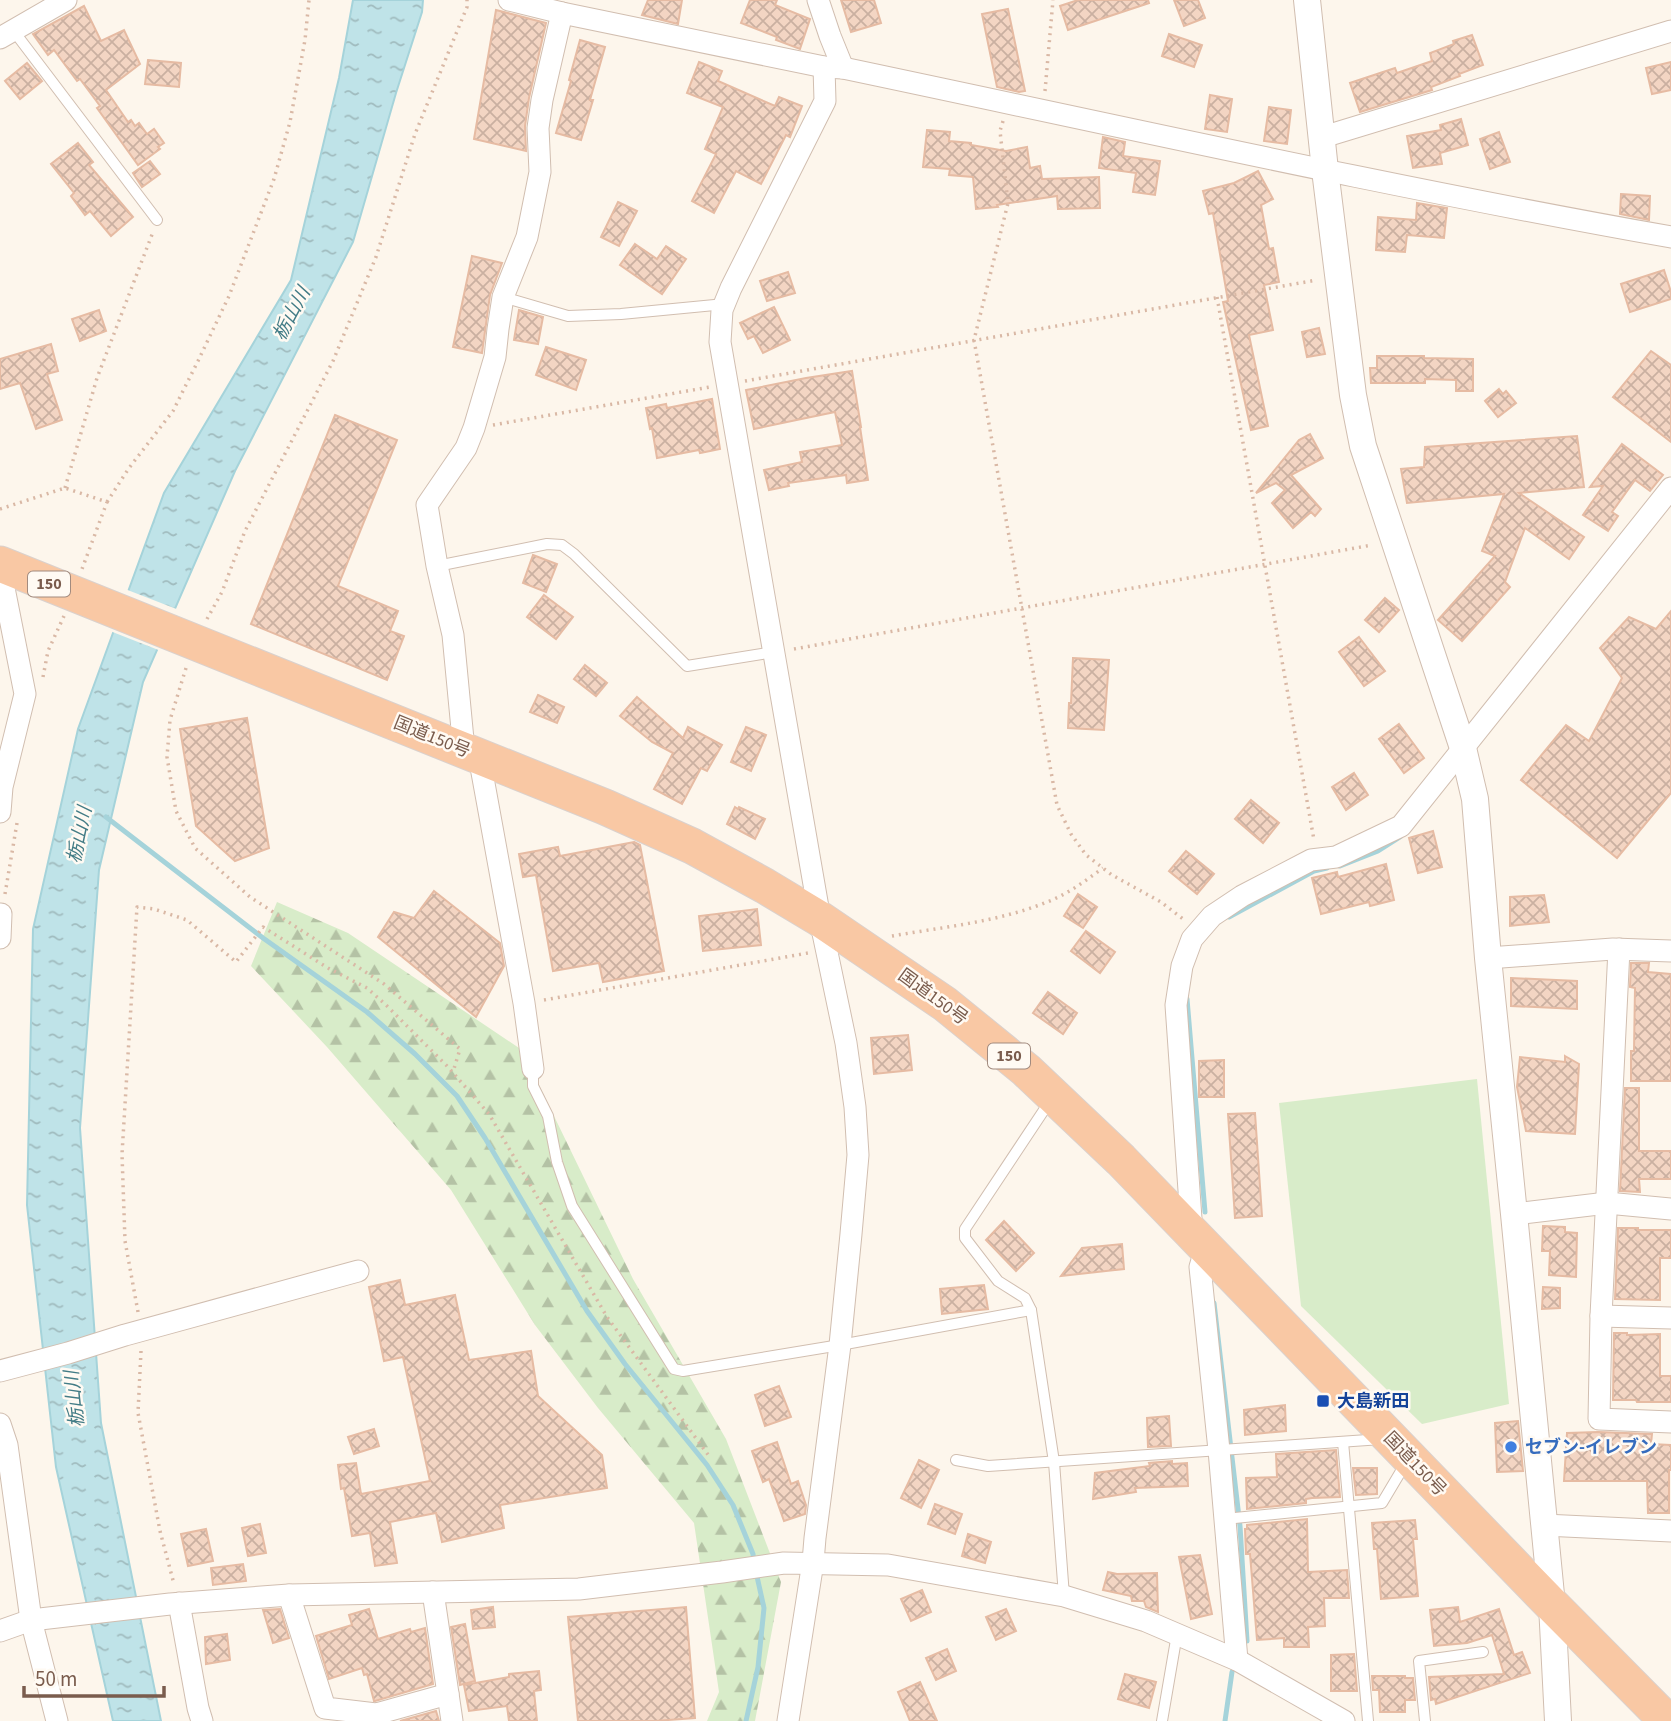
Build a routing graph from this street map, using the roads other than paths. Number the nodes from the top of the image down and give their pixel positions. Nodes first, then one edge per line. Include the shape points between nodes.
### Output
1 (65, 0) edge
2 (509, 0) edge
3 (818, 0) edge
4 (1307, 0) edge
5 (562, 13) junction
6 (1671, 31) edge
7 (7, 34) edge
8 (833, 68) junction
9 (1323, 137) junction
10 (1325, 170) junction
11 (157, 220) road end
12 (1671, 237) edge
13 (503, 297) junction
14 (725, 304) junction
15 (1671, 488) edge
16 (437, 566) junction
17 (2, 576) edge
18 (774, 652) junction
19 (1463, 748) junction
20 (471, 753) junction
21 (8, 817) edge
22 (1, 914) edge
23 (823, 934) junction
24 (0, 938) edge
25 (1619, 949) junction
26 (1671, 951) edge
27 (1488, 958) junction
28 (533, 1069) joint
29 (1054, 1096) junction
30 (1607, 1203) junction
31 (1671, 1209) edge
32 (1514, 1214) junction
33 (1199, 1240) junction
34 (358, 1271) dead end
35 (1031, 1310) junction
36 (1601, 1316) junction
37 (1671, 1318) edge
38 (840, 1345) junction
39 (3, 1370) edge
40 (1671, 1422) edge
41 (0, 1424) edge
42 (1343, 1442) junction
43 (1400, 1448) junction
44 (1219, 1450) junction
45 (956, 1460) dead end
46 (1054, 1462) junction
47 (1348, 1505) junction
48 (1225, 1519) junction
49 (1544, 1525) junction
50 (1671, 1531) edge
51 (813, 1562) junction
52 (433, 1592) junction
53 (289, 1595) junction
54 (1064, 1596) junction
55 (175, 1604) junction
56 (1552, 1605) junction
57 (36, 1619) junction
58 (0, 1630) edge
59 (1177, 1634) junction
60 (1483, 1652) dead end
61 (1237, 1660) junction
62 (449, 1694) junction
63 (58, 1721) edge
64 (202, 1721) edge
65 (452, 1721) edge
66 (788, 1721) edge
67 (1162, 1721) edge
68 (1344, 1721) edge
69 (1368, 1721) edge
70 (1424, 1721) edge
71 (1558, 1721) edge
72 (1667, 1721) edge

1 - 7 street
2 - 5 street
3 - 8 street via 830,36
4 - 9 street
5 - 8 street
5 - 13 street via 542,100 540,172 527,237
6 - 9 street
7 - 11 lane
8 - 10 street
8 - 14 street via 825,101
9 - 10 street
10 - 12 street
10 - 19 street via 1363,446
13 - 14 lane via 568,316
13 - 16 street via 495,357 474,428 466,448 427,505
14 - 18 street via 720,342
15 - 19 street
16 - 18 lane via 562,545 687,666
16 - 20 street
17 - 20 highway, 国道150号 / 150 via 86,598
17 - 21 street via 25,694 2,787
18 - 23 street
19 - 27 street via 1475,799
19 - 33 street via 1401,826 1336,857 1311,860 1242,896 1212,916 1192,939 1176,1005
20 - 23 highway, 国道150号 / 150 via 692,846 765,886
20 - 28 street via 524,1003
22 - 24 street
23 - 29 highway, 国道150号 / 150 via 866,950 945,1004
23 - 38 street via 846,1043 858,1155
25 - 26 street
25 - 27 street
25 - 30 street
27 - 32 street
28 - 38 lane via 533,1086 548,1116 572,1206 674,1368 683,1371
29 - 33 highway, 国道150号 / 150
29 - 35 lane via 965,1229 965,1238 998,1281 1025,1298
30 - 31 street
30 - 32 street
30 - 36 street
32 - 49 street
33 - 43 highway, 国道150号 / 150
33 - 44 street
34 - 39 street
35 - 38 lane
35 - 46 lane
36 - 37 street
36 - 40 street via 1599,1419
38 - 51 street
41 - 57 street
42 - 43 lane
42 - 44 lane
42 - 47 lane
43 - 47 lane via 1382,1503
43 - 56 highway, 国道150号 / 150
44 - 46 lane
44 - 48 street
45 - 46 lane via 988,1466
46 - 54 lane
47 - 48 lane
47 - 69 lane
48 - 61 street
49 - 50 street
49 - 56 street
51 - 52 street via 579,1589
51 - 54 street via 887,1565
51 - 66 street
52 - 53 street
52 - 62 street
53 - 55 street
53 - 62 street via 325,1707 376,1714
54 - 59 street
55 - 57 street
55 - 64 street
56 - 71 street
56 - 72 highway, 国道150号 / 150
57 - 58 street
57 - 63 street
59 - 61 street
59 - 67 lane
60 - 70 lane via 1419,1661
61 - 68 street
62 - 65 street

